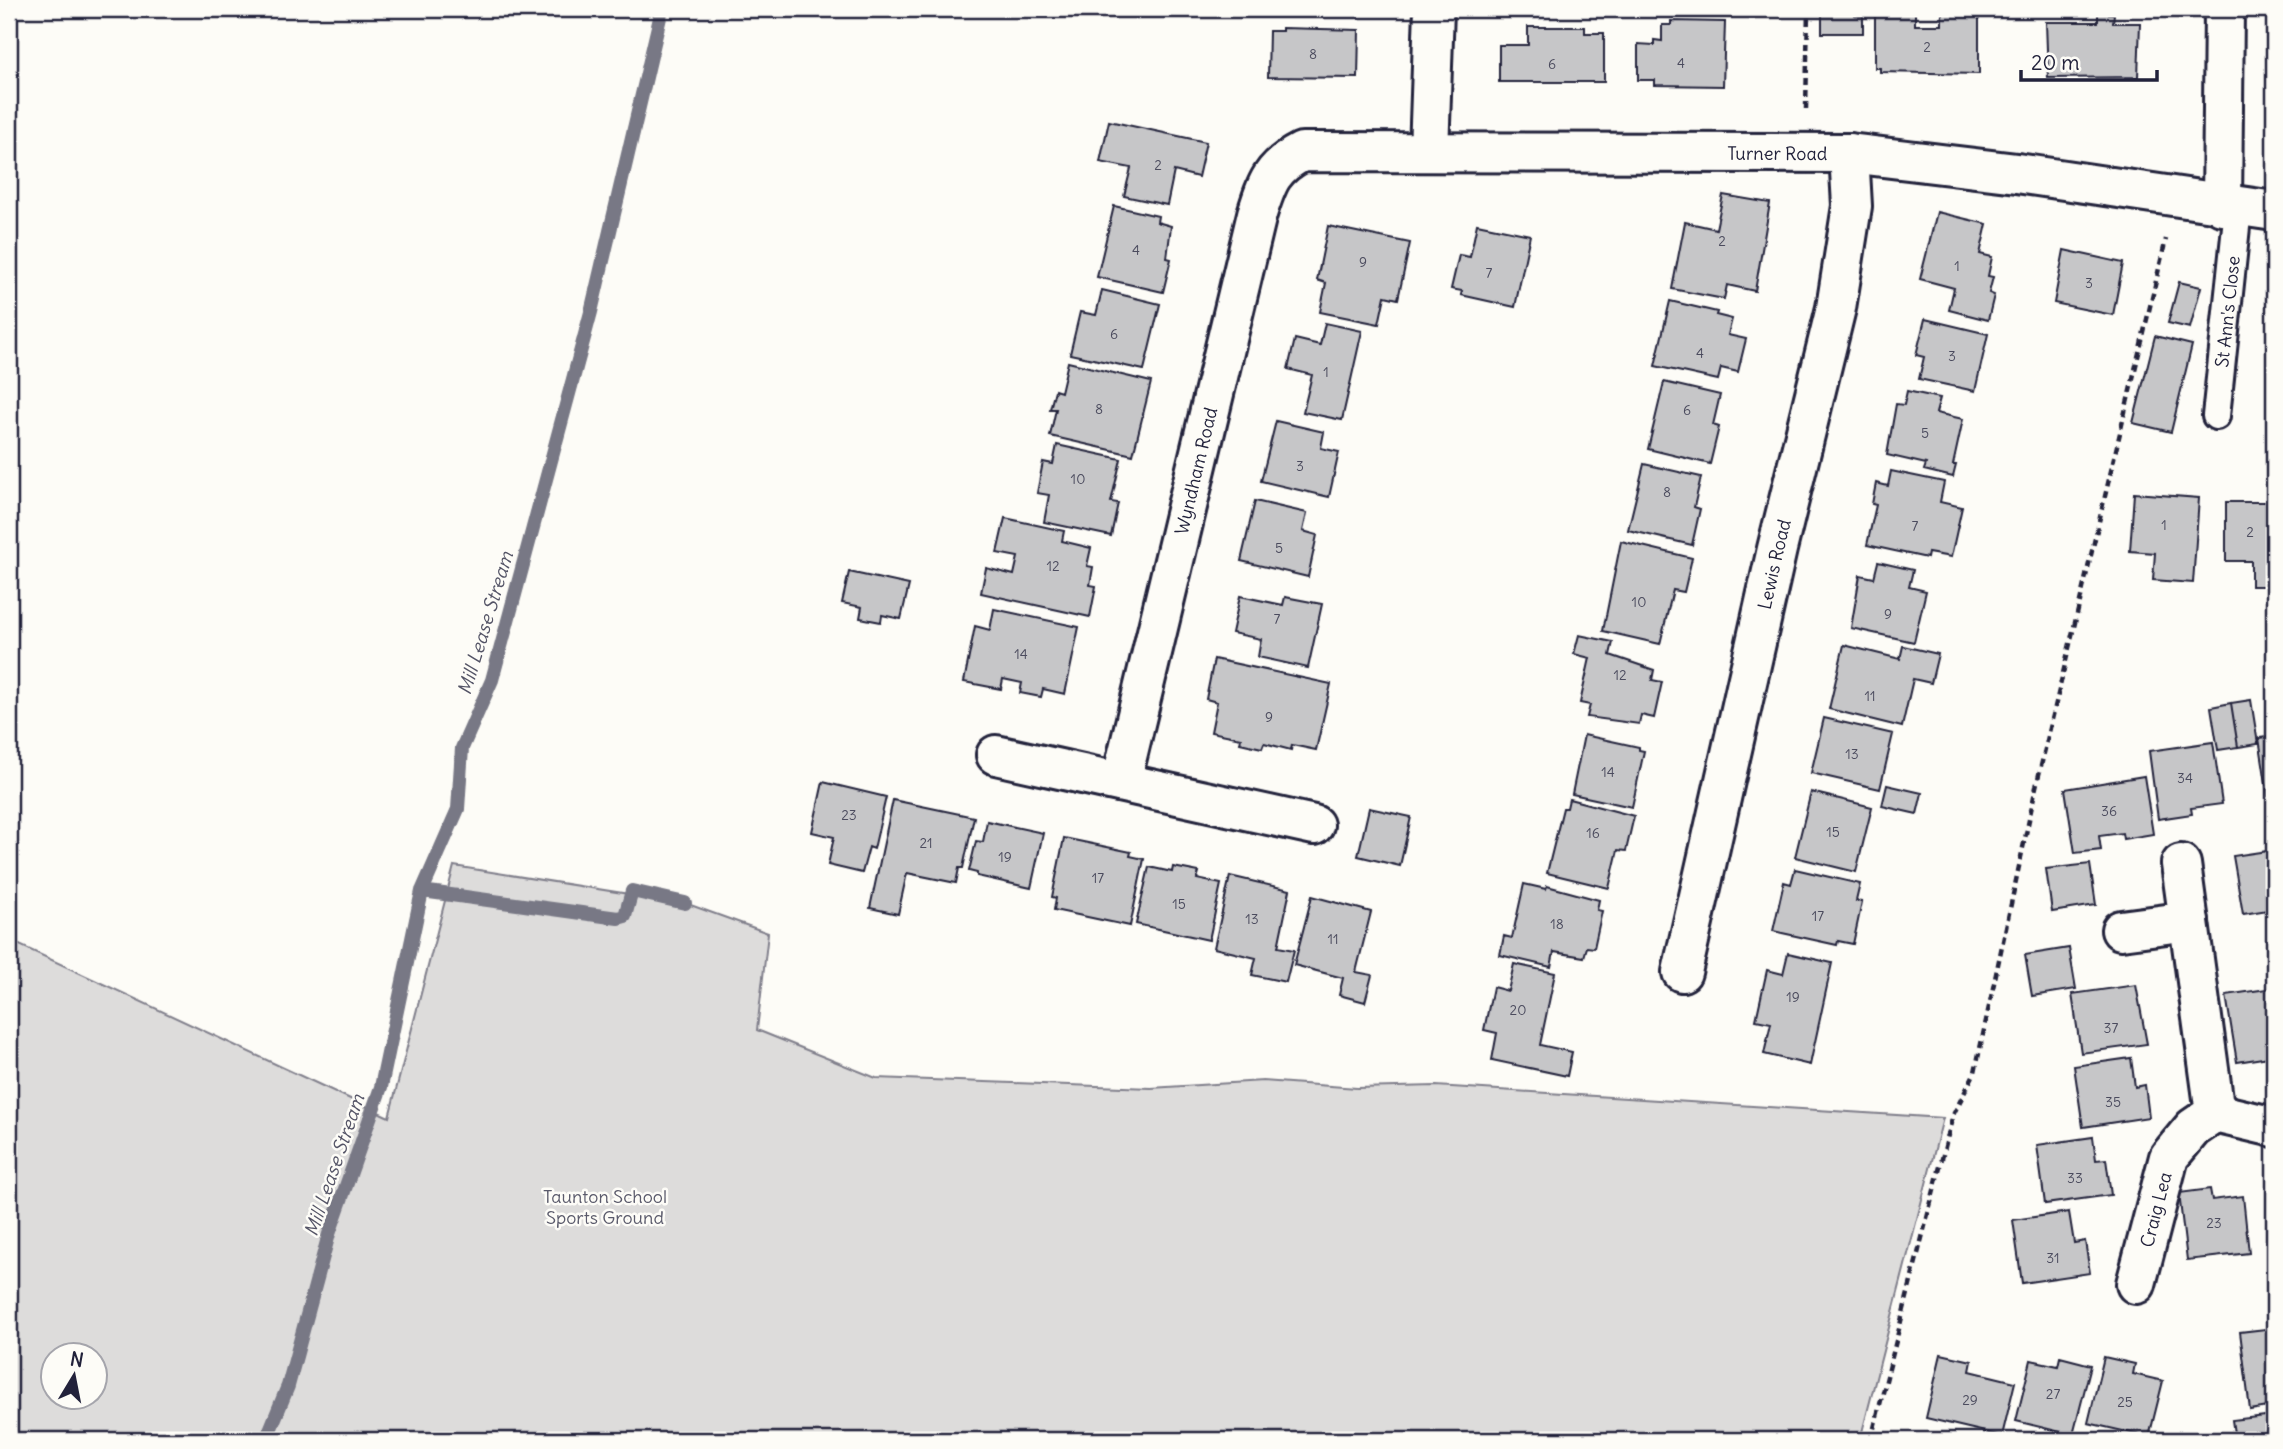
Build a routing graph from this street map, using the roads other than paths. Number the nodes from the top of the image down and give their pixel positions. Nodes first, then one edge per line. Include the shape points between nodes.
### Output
1 (1434, 9) edge
2 (2224, 9) edge
3 (1429, 152) junction
4 (1849, 153) junction
5 (1280, 163) joint
6 (2245, 208) edge
7 (2216, 416) dead end
8 (996, 755) dead end
9 (1121, 782) junction
10 (1314, 825) dead end
11 (2181, 864) dead end
12 (2189, 921) junction
13 (2121, 930) dead end
14 (1682, 972) dead end
15 (2215, 1113) junction
16 (2274, 1127) edge
17 (2136, 1284) dead end

1 - 3 street
2 - 6 street
3 - 4 street, Turner Road
3 - 5 street, Turner Road via 1302,152
4 - 6 street, Turner Road
4 - 14 street, Lewis Road via 1853,206 1836,308
5 - 9 street, Wyndham Road via 1265,187 1242,272
6 - 7 lane, St Ann's Close
8 - 9 street
9 - 10 street
11 - 12 street
12 - 13 street
12 - 15 street
15 - 16 street
15 - 17 street, Craig Lea via 2193,1128 2169,1157

